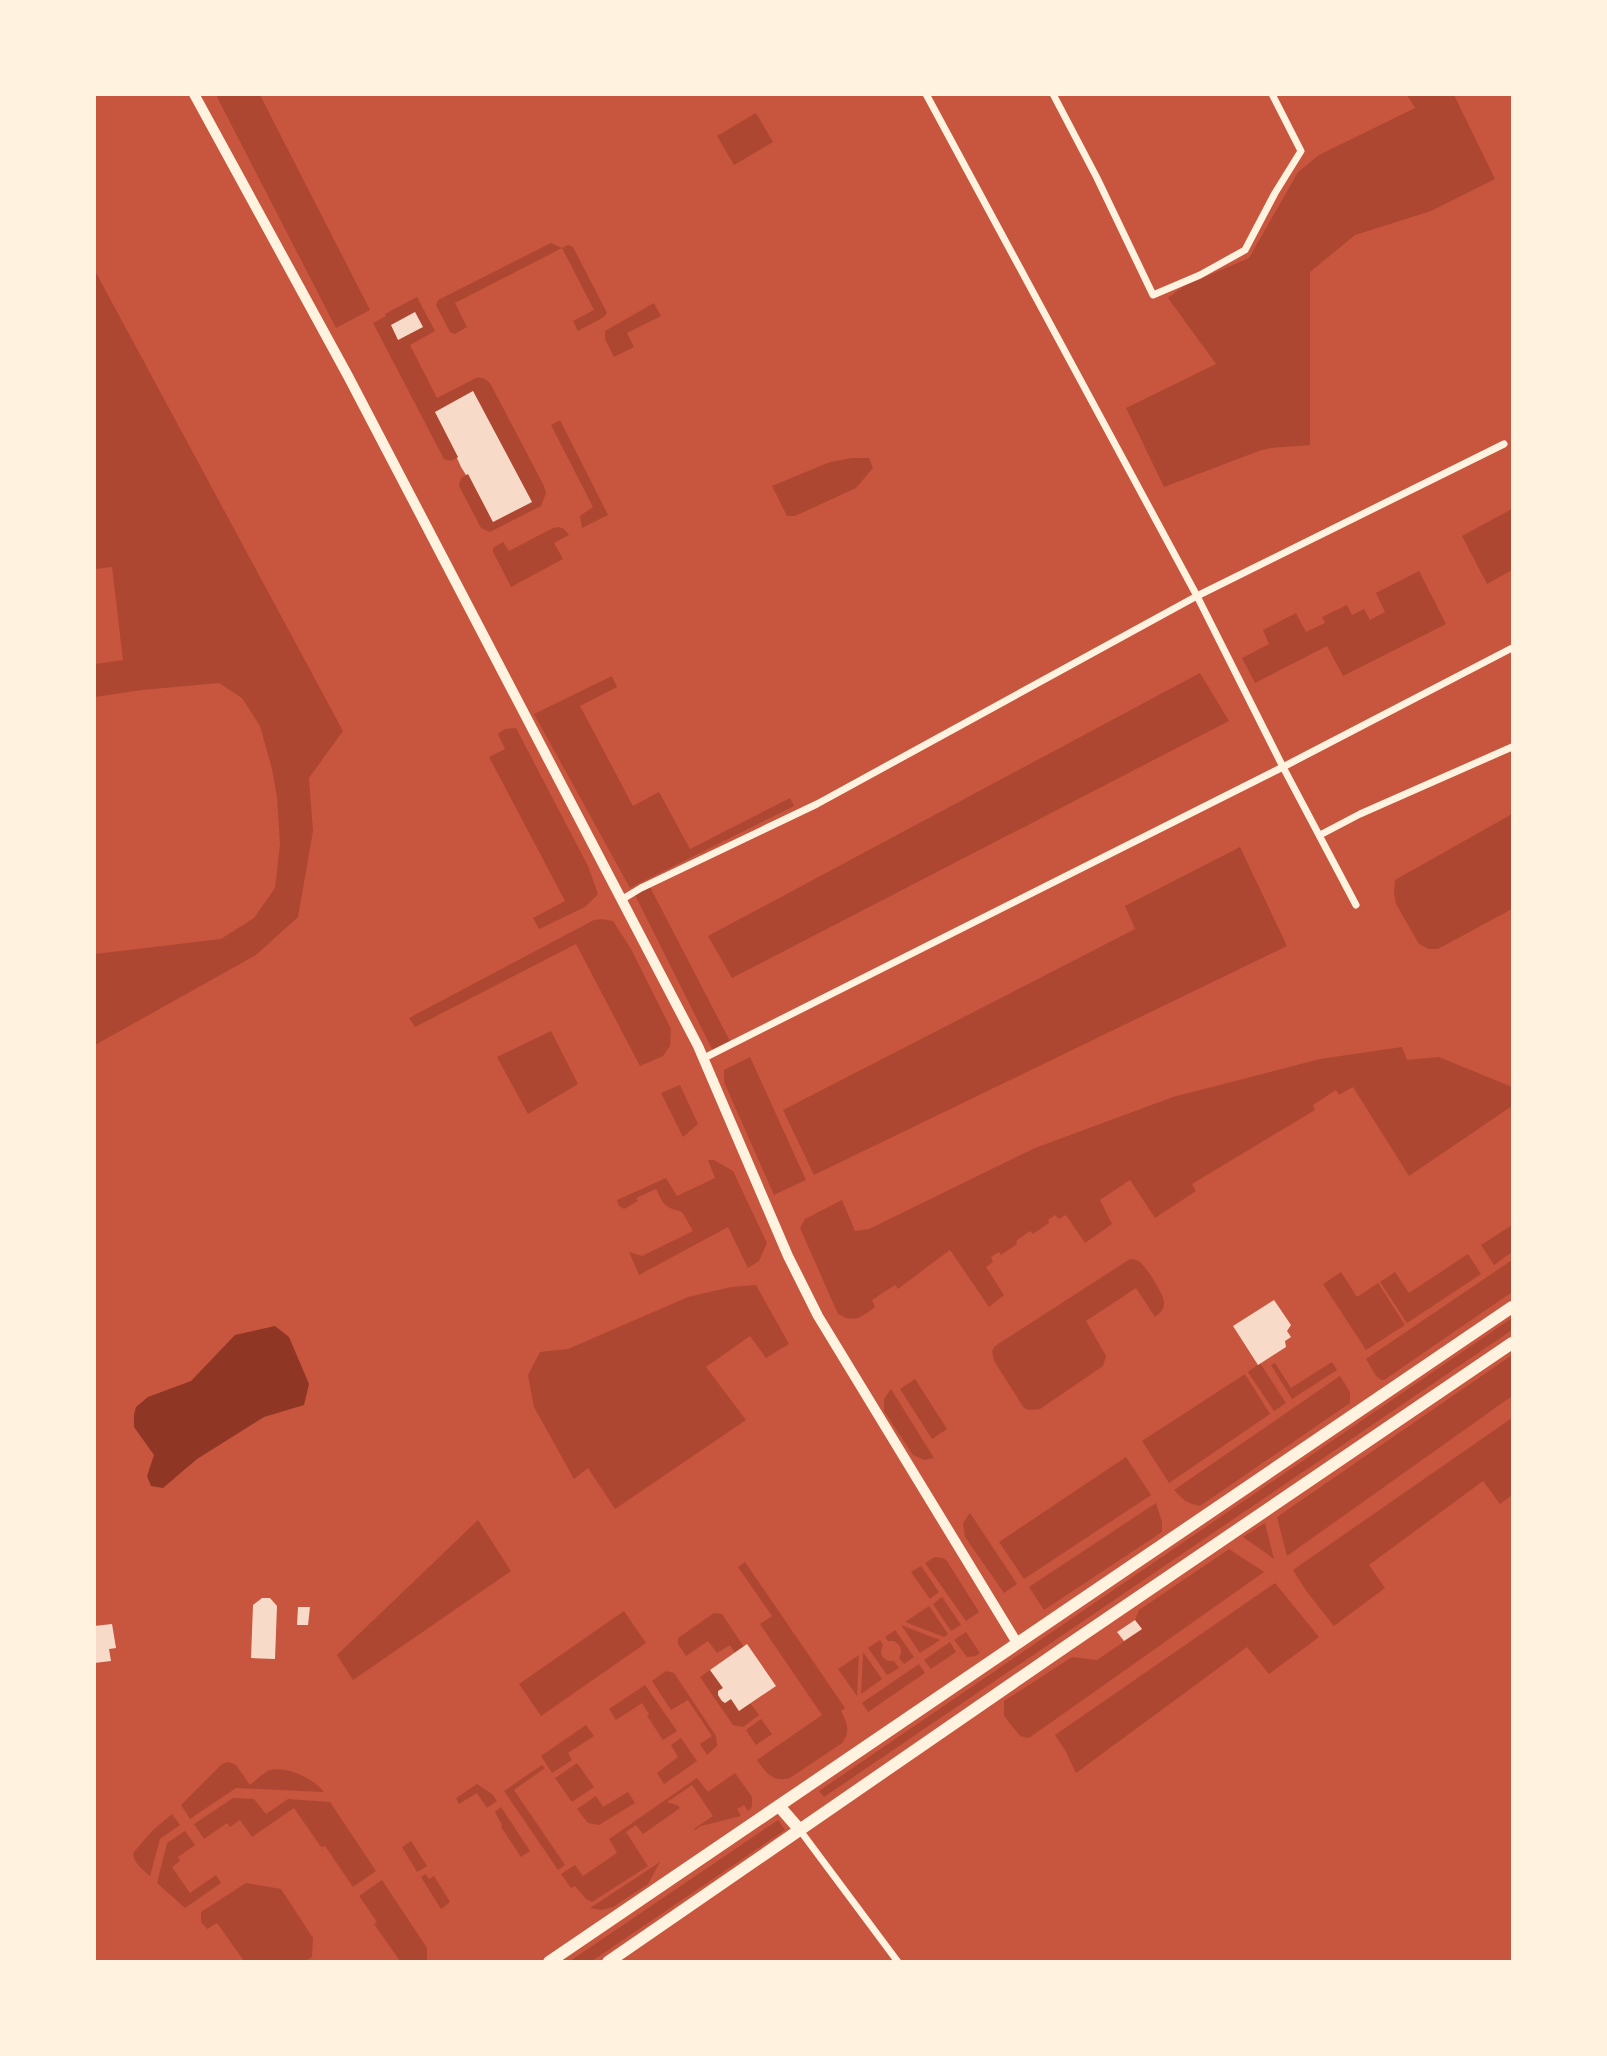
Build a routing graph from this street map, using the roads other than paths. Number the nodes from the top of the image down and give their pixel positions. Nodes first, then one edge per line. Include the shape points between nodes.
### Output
1 (194, 94) edge
2 (926, 94) edge
3 (1053, 94) edge
4 (1272, 94) edge
5 (1504, 444) dead end
6 (1197, 596) junction
7 (1513, 648) edge
8 (1513, 747) edge
9 (1283, 767) junction
10 (1320, 835) junction
11 (621, 900) junction
12 (1356, 905) dead end
13 (704, 1058) junction
14 (1513, 1307) edge
15 (1513, 1343) edge
16 (1017, 1643) junction
17 (779, 1806) junction
18 (799, 1829) junction
19 (549, 1962) edge
20 (608, 1962) edge
21 (898, 1962) edge

1 - 11 street via 348,376
2 - 6 street
3 - 4 street via 1153,295 1245,250 1301,151
5 - 6 street
6 - 9 street
6 - 11 street via 817,804
7 - 9 street
8 - 10 street
9 - 10 street
9 - 13 street
10 - 12 street
11 - 13 street
13 - 16 street via 818,1316
14 - 16 main road
15 - 18 main road
16 - 17 main road
17 - 18 main road
17 - 19 main road
18 - 20 main road
18 - 21 street

